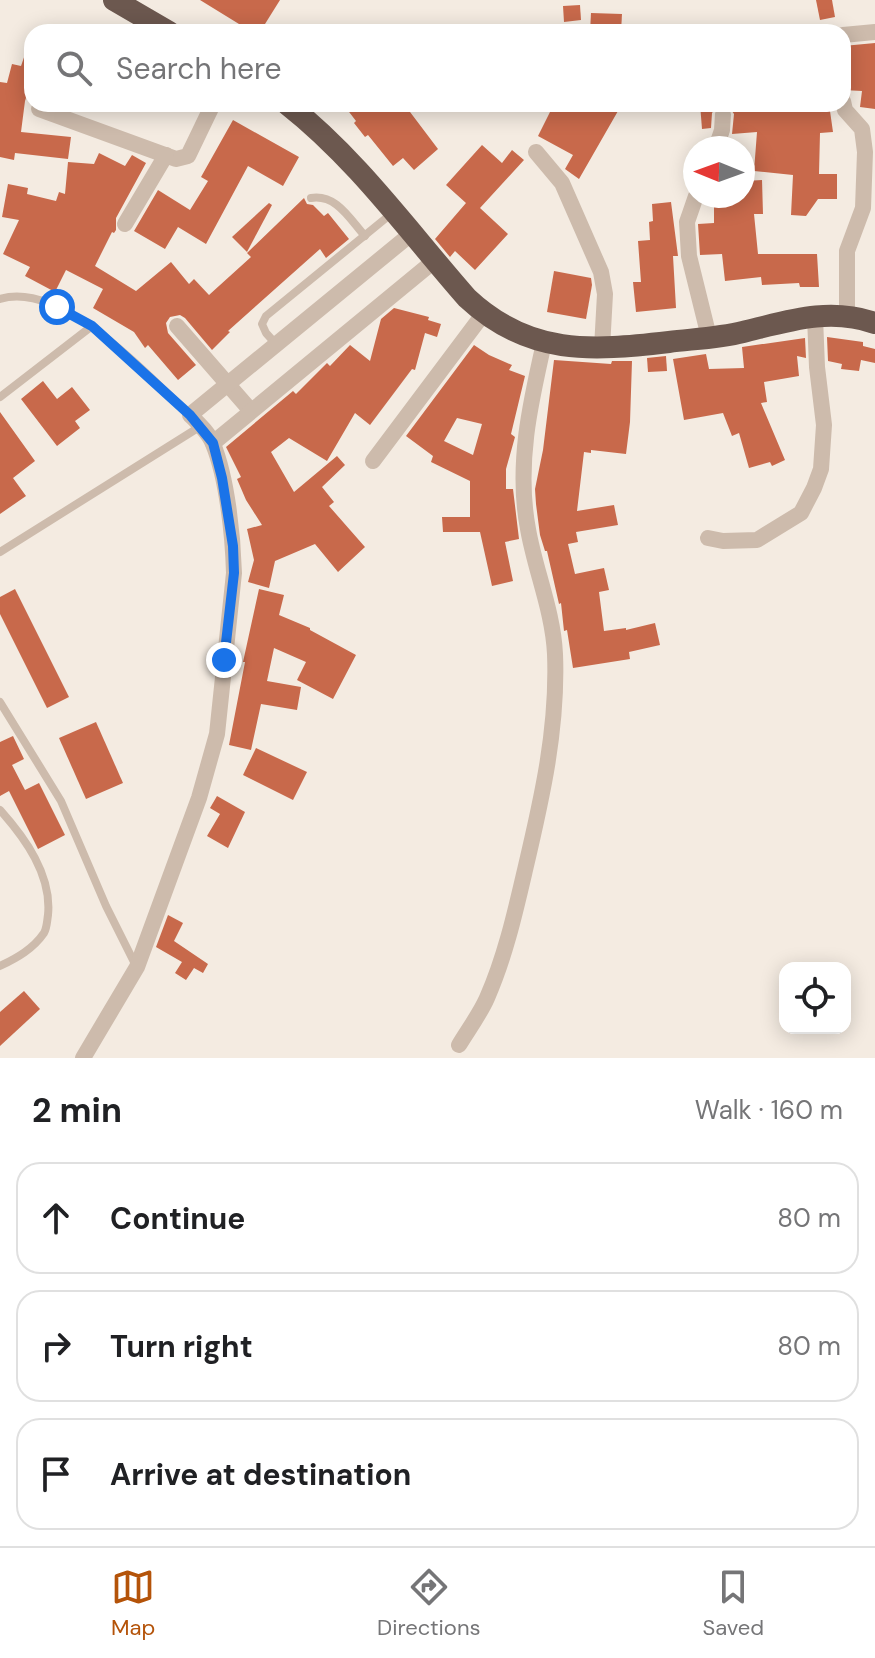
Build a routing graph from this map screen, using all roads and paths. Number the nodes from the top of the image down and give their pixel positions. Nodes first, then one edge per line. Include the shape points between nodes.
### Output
1 (114, 0) edge
2 (155, 24) edge
3 (875, 32) edge
4 (851, 34) edge
5 (47, 112) edge
6 (209, 112) edge
7 (297, 112) edge
8 (847, 112) edge
9 (723, 114) dead end
10 (720, 136) edge
11 (536, 152) dead end
12 (166, 155) junction
13 (870, 189) edge
14 (311, 198) dead end
15 (692, 208) edge
16 (393, 212) junction
17 (125, 224) dead end
18 (411, 234) junction
19 (365, 236) junction
20 (434, 261) junction
21 (0, 299) edge
22 (484, 313) junction
23 (847, 316) junction
24 (815, 317) junction
25 (875, 323) edge
26 (92, 326) junction
27 (177, 326) dead end
28 (709, 337) junction
29 (544, 343) junction
30 (276, 344) junction
31 (602, 348) junction
32 (228, 384) junction
33 (0, 397) edge
34 (251, 411) junction
35 (195, 421) junction
36 (213, 443) junction
37 (373, 461) dead end
38 (708, 538) dead end
39 (0, 552) edge
40 (0, 702) edge
41 (0, 810) edge
42 (0, 966) edge
43 (137, 967) junction
44 (459, 1045) dead end
45 (87, 1057) edge

1 - 2 highway
3 - 4 street
5 - 12 street
6 - 12 street via 188,156
7 - 16 highway
8 - 13 street via 862,129
9 - 10 street
11 - 31 street via 562,183 601,272
12 - 17 street
13 - 23 street via 847,251
14 - 19 lane via 335,203
15 - 28 street via 687,222 689,256
16 - 18 highway
16 - 19 lane
18 - 20 highway
18 - 30 street
19 - 30 lane via 266,316 262,324
20 - 22 highway
20 - 34 street
21 - 26 lane via 25,297
22 - 29 highway via 515,333
22 - 37 street
23 - 24 highway
23 - 25 highway
24 - 28 highway
24 - 38 street via 824,425 814,488 801,513 757,540
26 - 33 lane
26 - 35 lane
27 - 32 street
28 - 31 highway
29 - 31 highway
29 - 44 street via 528,419 523,492 555,651 554,729 509,936 486,999
30 - 32 street
32 - 34 street
32 - 35 street
34 - 36 street
35 - 36 street
35 - 39 lane
36 - 43 street via 234,573 217,734
40 - 43 lane via 61,801
41 - 42 lane via 36,860 49,905 46,931 25,954
43 - 45 street

